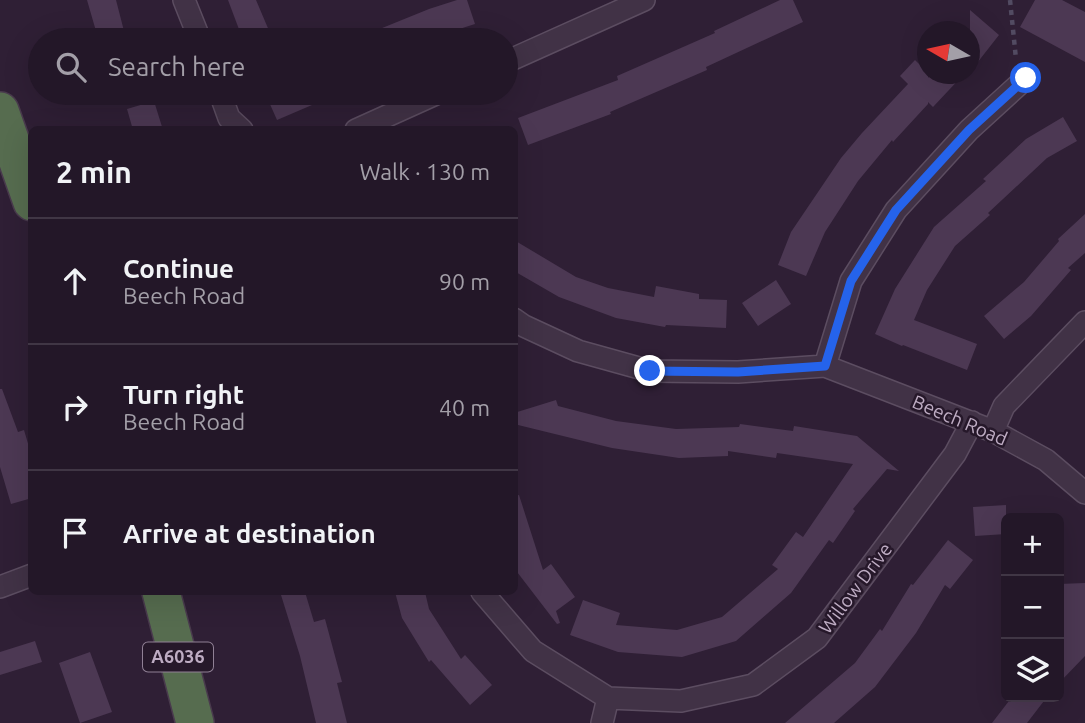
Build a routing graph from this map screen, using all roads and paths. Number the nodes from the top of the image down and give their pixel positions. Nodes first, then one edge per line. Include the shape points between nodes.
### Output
1 (184, 0) edge
2 (644, 0) edge
3 (1010, 0) edge
4 (619, 5) edge
5 (195, 28) edge
6 (518, 56) edge
7 (1026, 78) joint
8 (224, 105) edge
9 (411, 105) edge
10 (0, 111) edge
11 (238, 126) edge
12 (365, 126) edge
13 (28, 191) edge
14 (1085, 322) edge
15 (518, 329) edge
16 (825, 366) junction
17 (972, 422) junction
18 (993, 431) junction
19 (1085, 493) edge
20 (28, 576) edge
21 (0, 587) edge
22 (162, 595) edge
23 (485, 595) edge
24 (608, 698) junction
25 (195, 723) edge
26 (602, 723) edge

1 - 5 street
2 - 4 street
3 - 7 path via 1015,56
4 - 6 street
7 - 16 street via 969,130 896,210 851,281
8 - 11 street
9 - 12 street
10 - 13 highway
14 - 18 street via 1004,406
15 - 16 street, Beech Road via 650,371 738,372
16 - 17 street, Beech Road
17 - 18 street, Beech Road
17 - 24 street, Willow Drive via 956,454 817,638 753,685 681,701
18 - 19 street, Beech Road via 1046,460
20 - 21 street
22 - 25 highway, A6036
23 - 24 street, Willow Drive via 533,651
24 - 26 street

